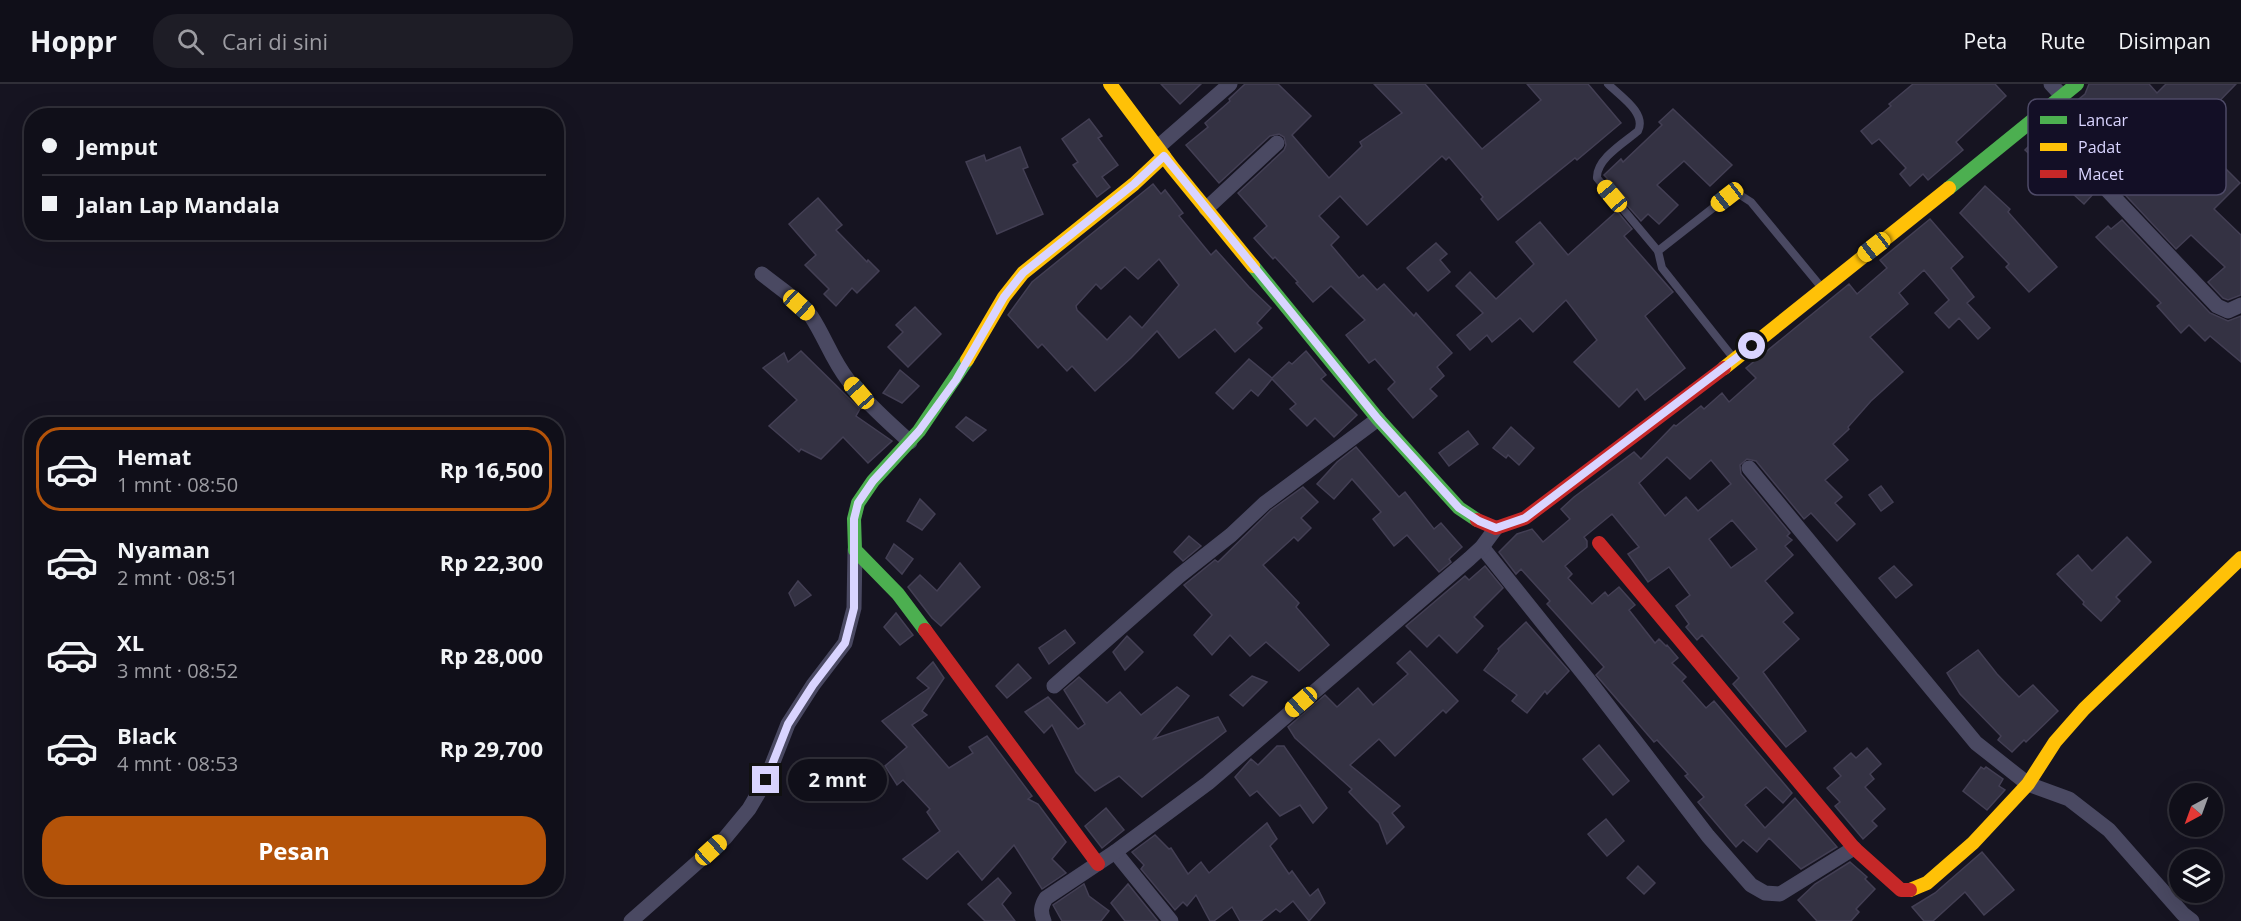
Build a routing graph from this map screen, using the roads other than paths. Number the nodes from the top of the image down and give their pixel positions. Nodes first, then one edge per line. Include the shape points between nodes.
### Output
1 (1110, 84) edge
2 (1230, 84) edge
3 (1608, 84) edge
4 (2051, 84) edge
5 (2077, 84) edge
6 (2062, 96) junction
7 (2058, 99) edge
8 (2028, 123) edge
9 (1277, 143) dead end
10 (1161, 151) junction
11 (2112, 195) edge
12 (1206, 209) junction
13 (1658, 251) junction
14 (762, 273) dead end
15 (1822, 288) junction
16 (2241, 305) edge
17 (1735, 360) junction
18 (1378, 419) junction
19 (910, 442) junction
20 (1749, 468) dead end
21 (1496, 528) junction
22 (1599, 543) dead end
23 (1482, 547) junction
24 (855, 550) junction
25 (2241, 558) edge
26 (1054, 686) dead end
27 (2028, 784) junction
28 (1854, 848) junction
29 (1115, 852) junction
30 (1098, 864) junction
31 (631, 921) edge
32 (1044, 921) edge
33 (1171, 921) edge
34 (2192, 921) edge

1 - 10 street
2 - 10 street
3 - 13 lane via 1639,115 1641,124 1603,161 1597,178
4 - 6 street
5 - 6 street
6 - 7 street
8 - 15 street
9 - 12 street
10 - 12 street
10 - 19 street via 1134,184 1023,273 1004,297 956,380
11 - 16 street via 2217,306 2228,311
12 - 18 street
13 - 15 lane via 1737,193 1751,202
13 - 17 lane via 1662,267
14 - 19 street via 808,314 847,379
15 - 17 street
17 - 21 street via 1525,518
18 - 21 street via 1459,508
18 - 26 street via 1265,503
19 - 24 street via 858,503
20 - 27 street via 1976,743
21 - 23 street
22 - 28 street
23 - 28 street via 1708,836 1751,885 1765,893 1780,894
23 - 29 street via 1208,783
24 - 30 street via 898,594
24 - 31 street via 854,608 845,643 788,724 766,780 725,838
25 - 27 street via 2084,709 2055,742
27 - 28 street via 1973,843 1912,891 1901,890
27 - 34 street via 2069,799 2109,830
29 - 30 street
29 - 33 street
30 - 32 street via 1046,898 1041,915

